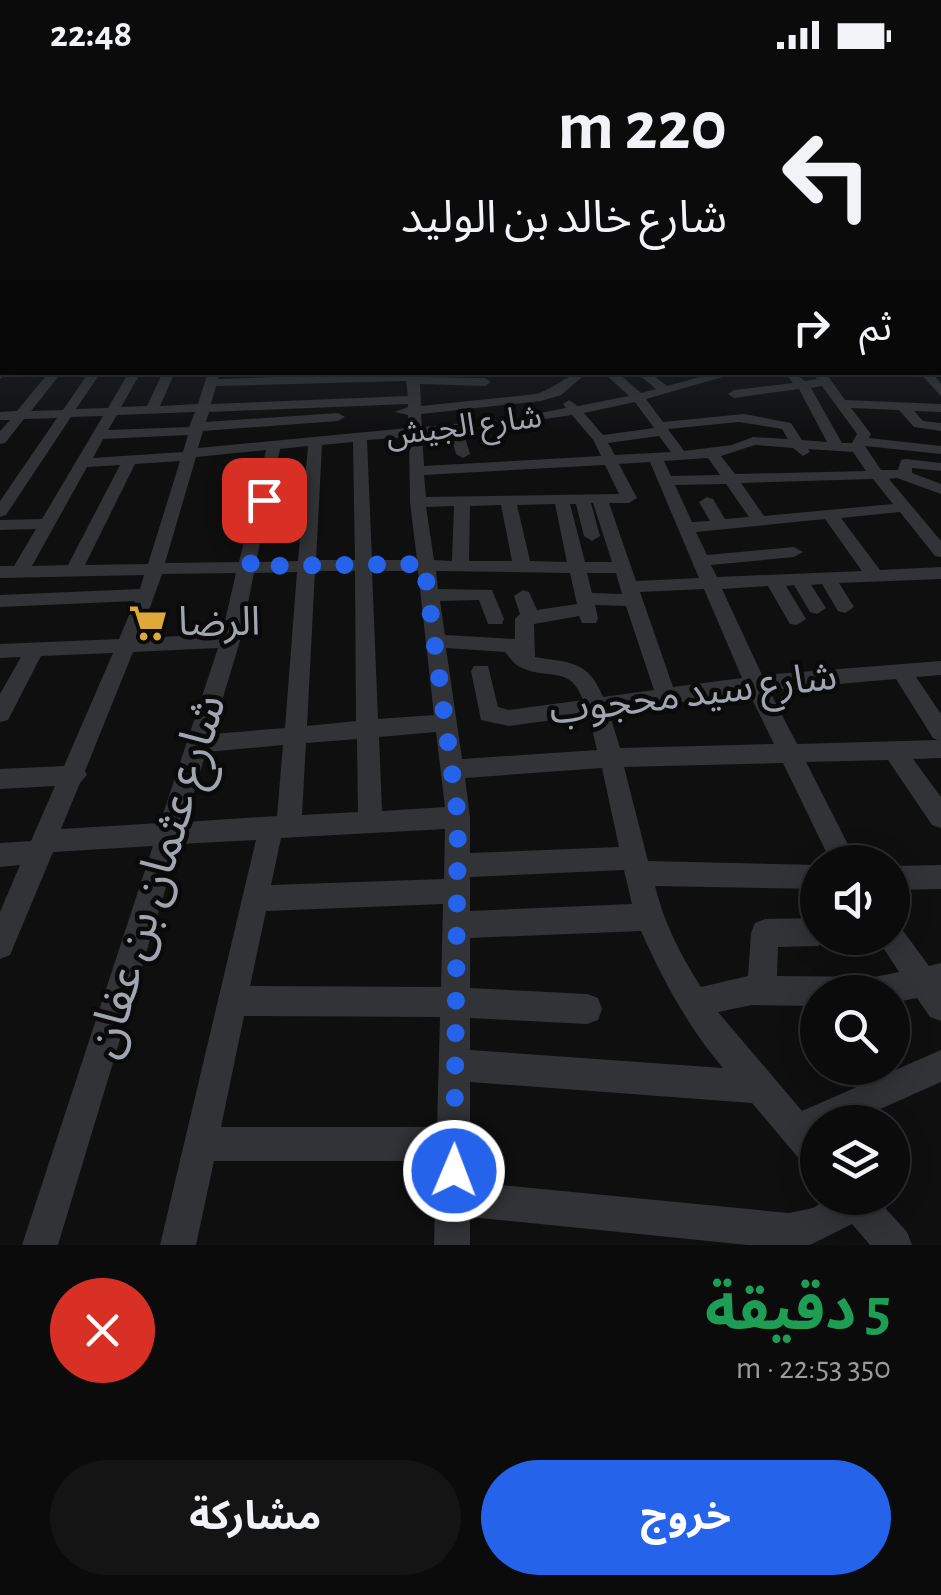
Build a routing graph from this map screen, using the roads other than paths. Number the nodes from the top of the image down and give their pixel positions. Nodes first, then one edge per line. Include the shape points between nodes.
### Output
1 (54, 375) edge
2 (92, 375) edge
3 (132, 375) edge
4 (168, 375) edge
5 (578, 375) edge
6 (612, 375) edge
7 (645, 375) edge
8 (709, 375) edge
9 (743, 375) edge
10 (792, 375) edge
11 (288, 376) edge
12 (487, 377) edge
13 (822, 377) edge
14 (212, 378) edge
15 (324, 378) edge
16 (372, 378) junction
17 (802, 384) junction
18 (521, 386) dead end
19 (765, 388) junction
20 (666, 391) junction
21 (886, 391) dead end
22 (556, 392) junction
23 (734, 394) junction
24 (413, 396) edge
25 (639, 398) junction
26 (368, 402) junction
27 (510, 402) junction
28 (322, 404) junction
29 (844, 404) junction
30 (483, 405) junction
31 (282, 406) junction
32 (459, 407) junction
33 (900, 407) junction
34 (941, 408) edge
35 (777, 409) dead end
36 (151, 411) junction
37 (577, 411) junction
38 (112, 412) junction
39 (68, 414) junction
40 (22, 415) junction
41 (0, 416) edge
42 (530, 420) junction
43 (197, 422) junction
44 (499, 424) junction
45 (934, 427) edge
46 (461, 428) junction
47 (746, 428) junction
48 (663, 432) junction
49 (98, 435) junction
50 (360, 437) junction
51 (0, 440) edge
52 (600, 440) junction
53 (315, 442) junction
54 (563, 443) dead end
55 (797, 444) junction
56 (274, 445) junction
57 (860, 445) junction
58 (837, 447) junction
59 (934, 449) edge
60 (463, 454) dead end
61 (712, 454) junction
62 (188, 455) junction
63 (681, 457) junction
64 (655, 458) junction
65 (130, 460) junction
66 (609, 460) junction
67 (578, 462) junction
68 (82, 463) junction
69 (924, 465) junction
70 (941, 467) edge
71 (417, 471) junction
72 (875, 473) junction
73 (822, 474) junction
74 (904, 475) junction
75 (731, 480) junction
76 (665, 481) junction
77 (941, 490) edge
78 (508, 501) junction
79 (562, 501) junction
80 (592, 501) junction
81 (418, 502) junction
82 (462, 502) junction
83 (707, 502) dead end
84 (906, 507) junction
85 (0, 512) edge
86 (828, 512) junction
87 (759, 520) junction
88 (730, 523) junction
89 (47, 524) junction
90 (0, 526) edge
91 (685, 528) junction
92 (592, 536) dead end
93 (794, 552) dead end
94 (941, 552) edge
95 (765, 555) junction
96 (700, 560) junction
97 (364, 564) junction
98 (424, 564) junction
99 (307, 565) junction
100 (460, 565) junction
101 (250, 566) junction
102 (522, 566) junction
103 (578, 567) junction
104 (156, 568) junction
105 (74, 570) junction
106 (20, 571) junction
107 (0, 572) edge
108 (941, 573) edge
109 (874, 574) junction
110 (826, 576) junction
111 (798, 578) junction
112 (774, 580) junction
113 (629, 585) junction
114 (710, 585) junction
115 (147, 594) junction
116 (428, 594) junction
117 (523, 596) dead end
118 (0, 601) edge
119 (844, 607) dead end
120 (587, 608) junction
121 (817, 608) dead end
122 (530, 616) junction
123 (495, 619) dead end
124 (797, 619) dead end
125 (230, 641) junction
126 (435, 641) junction
127 (128, 644) junction
128 (35, 649) junction
129 (0, 651) edge
130 (525, 662) junction
131 (941, 668) edge
132 (901, 670) junction
133 (481, 672) dead end
134 (754, 683) junction
135 (666, 696) junction
136 (597, 705) junction
137 (0, 714) edge
138 (446, 722) junction
139 (368, 728) junction
140 (941, 732) edge
141 (295, 735) junction
142 (199, 744) junction
143 (941, 749) edge
144 (894, 750) junction
145 (789, 752) junction
146 (610, 758) junction
147 (454, 769) junction
148 (74, 775) junction
149 (0, 779) edge
150 (458, 817) junction
151 (941, 817) edge
152 (370, 822) junction
153 (280, 828) junction
154 (170, 835) junction
155 (836, 845) edge
156 (43, 847) junction
157 (0, 855) edge
158 (634, 865) junction
159 (800, 876) edge
160 (941, 877) edge
161 (458, 878) junction
162 (910, 878) edge
163 (256, 899) junction
164 (649, 917) junction
165 (457, 925) junction
166 (800, 932) edge
167 (0, 945) edge
168 (906, 955) edge
169 (762, 989) junction
170 (936, 989) edge
171 (233, 1001) junction
172 (456, 1002) junction
173 (694, 1003) junction
174 (587, 1009) dead end
175 (455, 1065) junction
176 (941, 1066) edge
177 (758, 1086) junction
178 (796, 1130) junction
179 (800, 1135) edge
180 (200, 1144) junction
181 (454, 1144) junction
182 (453, 1198) junction
183 (838, 1215) edge
184 (868, 1215) edge
185 (40, 1245) edge
186 (178, 1245) edge
187 (452, 1245) edge
188 (894, 1245) edge

1 - 40 street
2 - 39 street
3 - 38 street
4 - 36 street
5 - 22 street
6 - 25 street
7 - 20 street
8 - 20 street, شارع الجيش
8 - 23 street
9 - 19 street
10 - 17 street
11 - 14 street
11 - 15 street
11 - 31 street
12 - 24 street
12 - 30 street
13 - 17 street
13 - 29 street
14 - 43 street
15 - 16 street
15 - 28 street
16 - 24 street
16 - 26 street
17 - 19 street
17 - 58 street
18 - 27 street via 510,388
19 - 23 street
19 - 35 street
20 - 25 street, شارع الجيش
21 - 33 street
22 - 27 street
22 - 37 street
23 - 47 street
24 - 26 street
24 - 32 street
24 - 43 street
24 - 46 street, شارع الجيش
24 - 50 street, شارع الجيش
24 - 71 street
25 - 37 street, شارع الجيش
25 - 48 street
26 - 28 street
27 - 30 street
27 - 42 street
28 - 31 street
29 - 33 street
29 - 57 street via 864,434
30 - 32 street
30 - 44 street
31 - 43 street
32 - 46 street
33 - 34 street
33 - 45 street via 917,423
36 - 38 street
36 - 43 street
37 - 42 street, شارع الجيش
37 - 52 street
38 - 39 street
38 - 49 street
39 - 40 street
39 - 85 street
40 - 41 street
40 - 51 street
42 - 44 street, شارع الجيش
43 - 49 street
43 - 62 street
44 - 46 street, شارع الجيش
45 - 59 street
46 - 60 street
47 - 48 street
47 - 55 street
47 - 61 street via 735,449
48 - 52 street
48 - 63 street
49 - 68 street
50 - 53 street, شارع الجيش
50 - 97 street
52 - 66 street
53 - 56 street, شارع الجيش
53 - 99 street
54 - 67 street
55 - 58 street
55 - 73 street
56 - 62 street, شارع الجيش
56 - 101 street, شارع عثمان بن عفان
57 - 58 street
57 - 59 street
57 - 72 street
59 - 69 street
61 - 63 street
61 - 75 street
62 - 65 street, شارع الجيش
62 - 104 street
63 - 64 street
64 - 66 street
64 - 76 street
65 - 68 street, شارع الجيش
65 - 105 street
66 - 67 street
66 - 80 street via 629,498
67 - 71 street
68 - 89 street
69 - 70 street
69 - 74 street via 905,464
71 - 81 street
72 - 73 street
72 - 74 street
72 - 84 street
73 - 75 street
74 - 77 street
75 - 76 street
75 - 87 street
76 - 91 street
78 - 79 street
78 - 82 street
78 - 102 street
79 - 80 street
79 - 103 street
80 - 92 street
80 - 113 street
81 - 82 street
81 - 98 street
82 - 100 street
83 - 88 street
84 - 86 street
84 - 94 street
86 - 87 street
86 - 109 street
87 - 88 street
88 - 91 street
88 - 95 street
89 - 90 street
89 - 106 street
91 - 96 street
93 - 95 street
95 - 96 street
96 - 114 street
97 - 98 street
97 - 99 street
97 - 139 street
98 - 100 street
98 - 116 street
99 - 101 street
99 - 141 street
100 - 102 street
101 - 104 street
101 - 125 street, شارع عثمان بن عفان
102 - 103 street
103 - 113 street
103 - 120 street
104 - 105 street
104 - 115 street
105 - 106 street
106 - 107 street
108 - 109 street
109 - 110 street
110 - 111 street
110 - 119 street
111 - 112 street
111 - 121 street
112 - 114 street
112 - 124 street
113 - 114 street
113 - 120 street
113 - 135 street
114 - 134 street
115 - 118 street
115 - 127 street
116 - 123 street via 486,594
116 - 126 street
117 - 122 street
120 - 122 street
122 - 130 street via 522,624
125 - 127 street
125 - 142 street, شارع عثمان بن عفان
126 - 130 street via 510,645
126 - 138 street
127 - 128 street
127 - 148 street
128 - 129 street
128 - 137 street
130 - 136 street via 576,672
131 - 132 street, شارع سيد محجوب
132 - 134 street, شارع سيد محجوب
132 - 140 street
133 - 136 street, شارع سيد محجوب via 485,706 498,718
134 - 135 street, شارع سيد محجوب
134 - 145 street
135 - 136 street, شارع سيد محجوب
136 - 146 street
138 - 139 street
138 - 147 street
139 - 141 street
139 - 152 street
141 - 142 street
141 - 153 street
142 - 154 street, شارع عثمان بن عفان
143 - 144 street
144 - 145 street
144 - 151 street
145 - 146 street
145 - 155 street
146 - 147 street
146 - 158 street
147 - 150 street
148 - 149 street
148 - 156 street
150 - 152 street
150 - 161 street
152 - 153 street
153 - 154 street
153 - 163 street
154 - 156 street
154 - 185 street, شارع عثمان بن عفان
156 - 157 street
156 - 167 street
158 - 159 street
158 - 161 street
158 - 164 street
160 - 162 street
161 - 163 street
161 - 165 street
163 - 171 street
164 - 165 street
164 - 173 street
165 - 172 street
166 - 169 street via 765,932
168 - 170 street
169 - 170 street
169 - 173 street
171 - 172 street
171 - 180 street
172 - 174 street
172 - 175 street
173 - 177 street
175 - 177 street
175 - 181 street
176 - 178 street
177 - 178 street
178 - 179 street
180 - 181 street
180 - 186 street
181 - 182 street
182 - 183 street via 788,1231 812,1229
182 - 187 street
184 - 188 street

